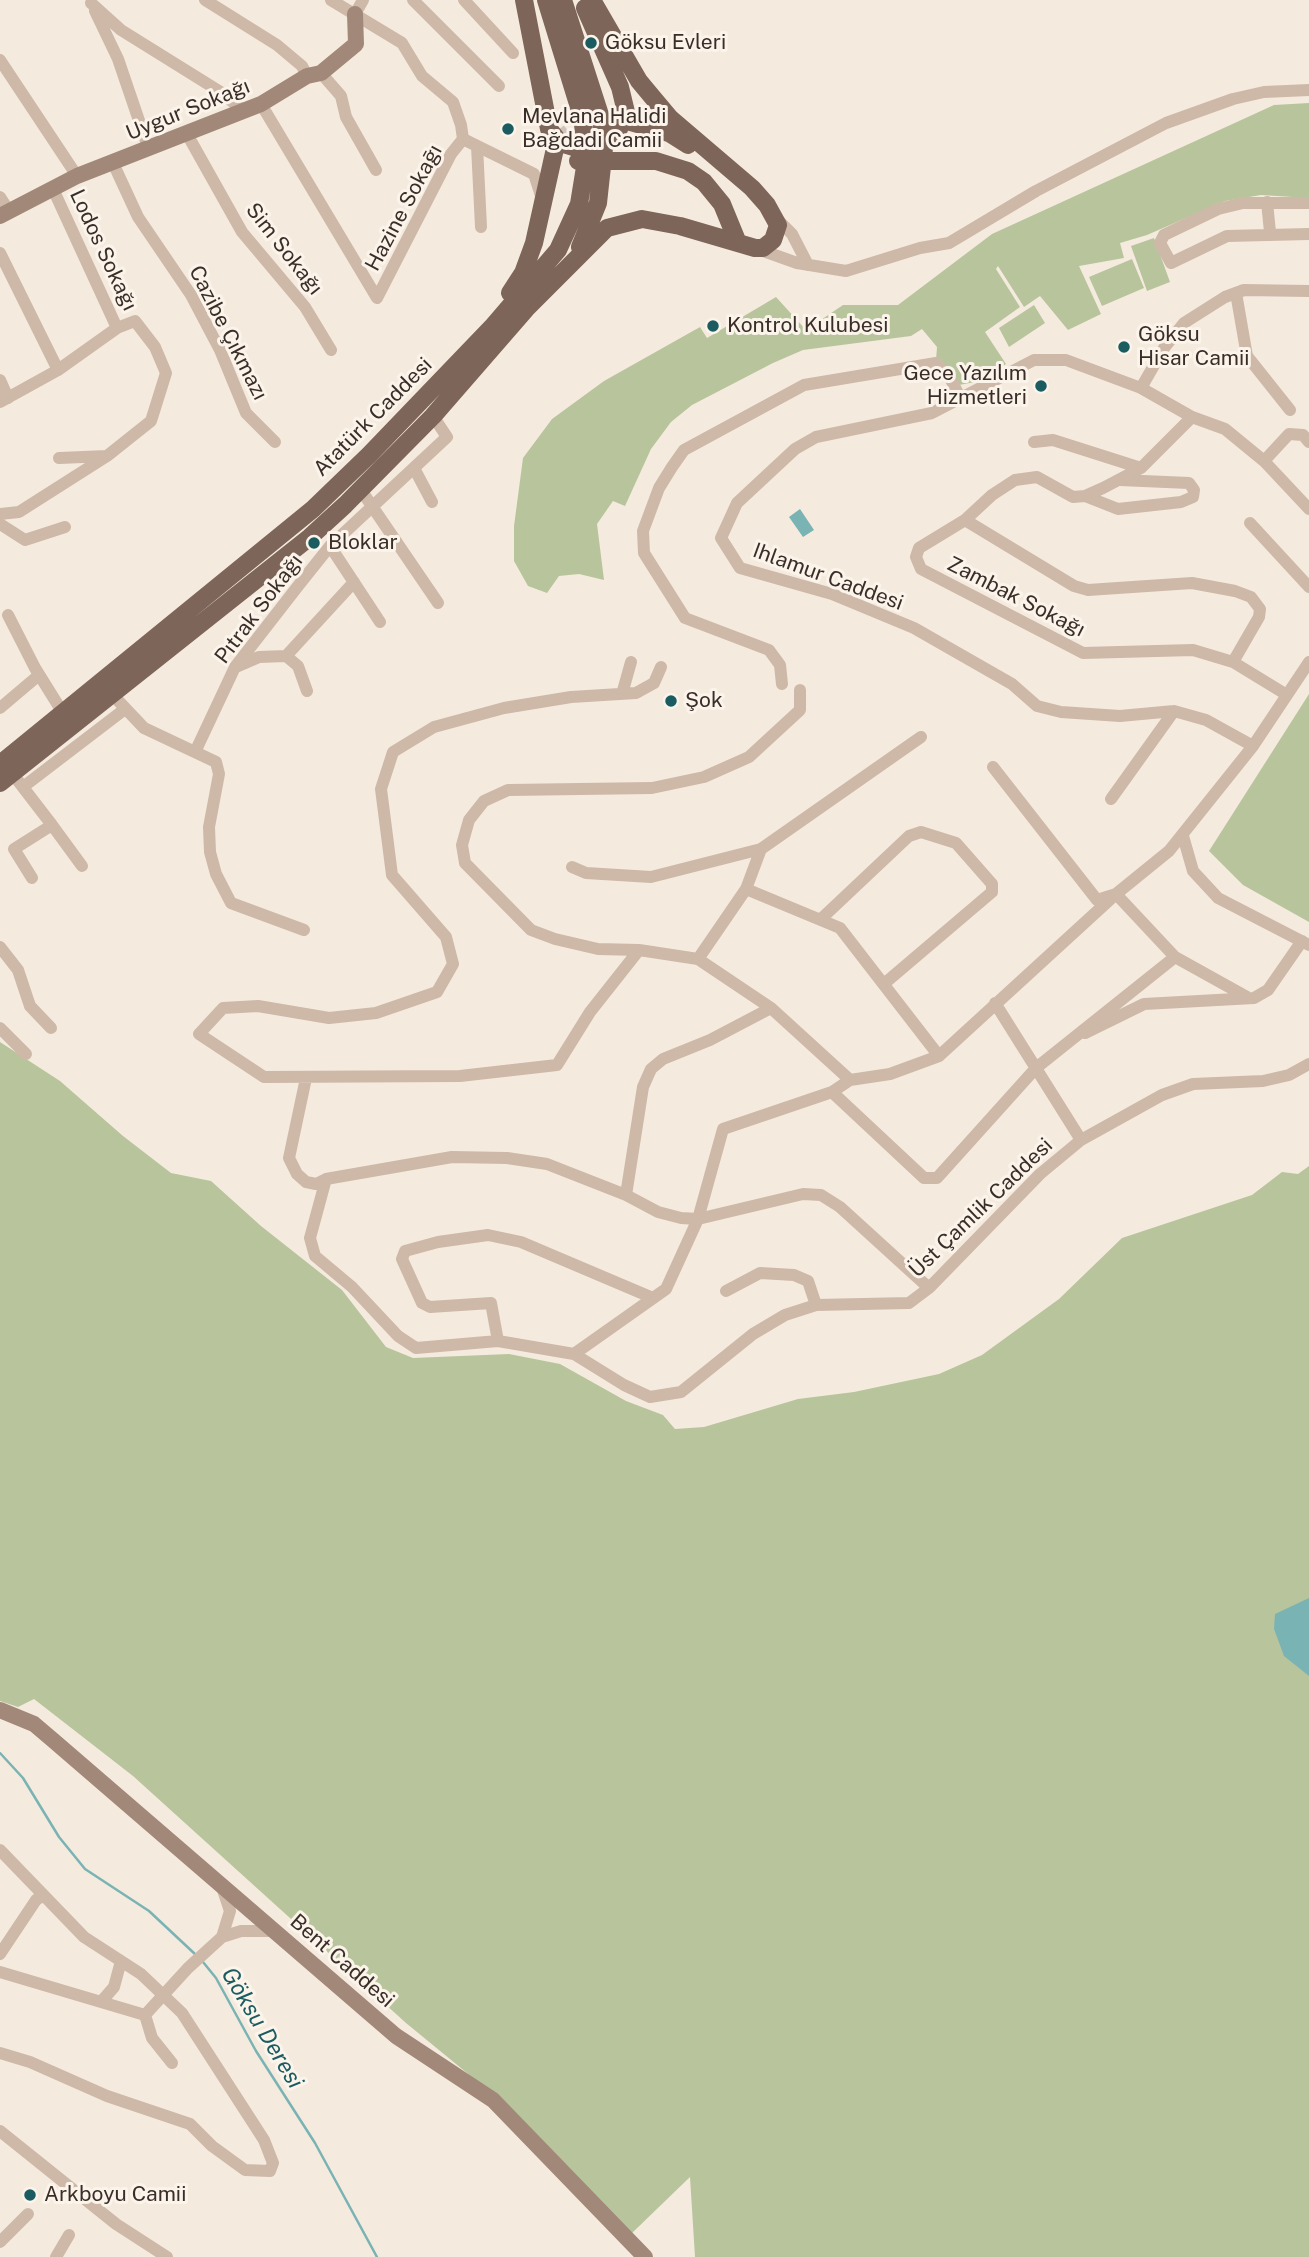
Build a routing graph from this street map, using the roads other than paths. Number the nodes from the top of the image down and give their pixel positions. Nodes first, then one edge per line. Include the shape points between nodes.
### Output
1 (205, 0) edge
2 (331, 0) edge
3 (413, 0) edge
4 (464, 0) edge
5 (524, 0) edge
6 (546, 0) edge
7 (564, 0) edge
8 (582, 0) edge
9 (592, 0) edge
10 (90, 1) edge
11 (359, 7) edge
12 (513, 53) dead end
13 (0, 60) edge
14 (536, 72) junction
15 (314, 75) junction
16 (499, 86) dead end
17 (1309, 90) edge
18 (261, 104) junction
19 (244, 111) junction
20 (631, 122) tunnel mouth
21 (187, 134) junction
22 (463, 139) junction
23 (477, 146) junction
24 (555, 146) joint
25 (148, 147) junction
26 (113, 163) junction
27 (376, 170) dead end
28 (530, 172) junction
29 (77, 176) junction
30 (53, 189) junction
31 (0, 197) edge
32 (542, 202) junction
33 (1267, 202) junction
34 (1309, 203) edge
35 (5, 214) edge
36 (776, 219) junction
37 (481, 227) dead end
38 (1270, 232) junction
39 (1309, 234) edge
40 (747, 246) junction
41 (0, 253) edge
42 (808, 265) junction
43 (562, 273) junction
44 (1309, 291) edge
45 (1236, 293) junction
46 (492, 327) junction
47 (117, 328) junction
48 (331, 350) dead end
49 (58, 370) junction
50 (0, 380) edge
51 (1141, 388) junction
52 (961, 399) junction
53 (4, 400) edge
54 (1290, 410) dead end
55 (433, 416) junction
56 (1192, 416) junction
57 (275, 442) dead end
58 (1034, 442) dead end
59 (1309, 442) edge
60 (107, 456) junction
61 (59, 458) dead end
62 (1264, 461) junction
63 (414, 468) junction
64 (1141, 468) junction
65 (1119, 480) junction
66 (361, 491) junction
67 (1085, 496) junction
68 (432, 502) dead end
69 (374, 506) junction
70 (1309, 509) edge
71 (0, 514) edge
72 (965, 520) junction
73 (1251, 523) dead end
74 (0, 524) edge
75 (65, 527) dead end
76 (330, 546) junction
77 (354, 582) junction
78 (1309, 587) edge
79 (438, 603) dead end
80 (8, 615) dead end
81 (380, 622) dead end
82 (286, 656) junction
83 (631, 662) dead end
84 (1233, 662) junction
85 (1309, 662) edge
86 (235, 667) junction
87 (661, 667) dead end
88 (39, 675) junction
89 (782, 684) dead end
90 (106, 688) junction
91 (800, 690) dead end
92 (307, 691) dead end
93 (622, 694) junction
94 (1287, 695) junction
95 (0, 708) edge
96 (125, 709) junction
97 (1174, 711) junction
98 (63, 713) junction
99 (920, 737) dead end
100 (1253, 746) junction
101 (196, 750) junction
102 (993, 767) dead end
103 (4, 773) edge
104 (23, 788) junction
105 (1111, 799) dead end
106 (52, 825) junction
107 (1183, 835) junction
108 (761, 849) junction
109 (1187, 849) junction
110 (1169, 851) junction
111 (82, 866) dead end
112 (572, 867) dead end
113 (32, 878) dead end
114 (746, 889) junction
115 (1116, 894) junction
116 (821, 919) junction
117 (304, 930) dead end
118 (1305, 943) edge
119 (0, 947) edge
120 (639, 950) junction
121 (1175, 957) junction
122 (698, 959) junction
123 (885, 983) junction
124 (1247, 997) junction
125 (995, 1003) junction
126 (771, 1008) junction
127 (51, 1027) dead end
128 (0, 1028) edge
129 (1066, 1042) junction
130 (26, 1054) dead end
131 (939, 1056) junction
132 (1309, 1063) edge
133 (1036, 1068) junction
134 (306, 1078) junction
135 (850, 1080) junction
136 (832, 1091) junction
137 (1081, 1140) junction
138 (326, 1179) junction
139 (626, 1195) junction
140 (698, 1219) junction
141 (929, 1287) junction
142 (726, 1291) dead end
143 (653, 1298) junction
144 (816, 1305) junction
145 (498, 1341) junction
146 (573, 1354) junction
147 (0, 1710) edge
148 (0, 1850) edge
149 (220, 1884) junction
150 (43, 1895) junction
151 (275, 1931) junction
152 (222, 1937) junction
153 (0, 1954) edge
154 (121, 1961) junction
155 (0, 1972) edge
156 (165, 1995) junction
157 (101, 2002) junction
158 (145, 2015) junction
159 (0, 2053) edge
160 (172, 2063) dead end
161 (0, 2131) edge
162 (28, 2214) dead end
163 (69, 2235) dead end
164 (0, 2242) edge
165 (57, 2257) edge
166 (167, 2257) edge
167 (645, 2257) edge

1 - 15 street via 277,45
2 - 11 street, Hazine Sokaḡı
3 - 16 street
4 - 12 street
5 - 14 main road
6 - 46 main road, Atatürk Caddesi via 584,126 584,181 575,218 558,250
7 - 43 main road via 601,118 604,148 597,203 584,240
8 - 14 main road via 625,100 625,119 612,140 593,150 569,148 549,129
9 - 36 main road via 654,99 688,135 752,188
10 - 19 street via 121,30
10 - 25 street via 118,59
11 - 15 street, Uygur Sokağı via 356,44
11 - 22 street, Hazine Sokaḡı via 402,43 422,76 453,102
13 - 29 street
14 - 40 main road via 542,125 556,152 575,161 656,161 679,167 704,182
15 - 18 street, Uygur Sokağı
15 - 27 street via 341,96 346,117
17 - 42 street via 1233,99 1166,123 949,243 846,271
18 - 19 street, Uygur Sokağı
18 - 22 street, Hazine Sokaḡı via 377,298
19 - 21 street, Uygur Sokağı
20 - 36 main road via 683,141
21 - 25 street, Uygur Sokağı
21 - 48 street, Sim Sokağı via 242,232 305,307
22 - 23 street
23 - 28 street
23 - 37 street
24 - 28 street via 544,166
24 - 32 main road
25 - 26 street, Uygur Sokağı
26 - 29 street, Uygur Sokağı
26 - 57 street, Cazibe Çıkmazı via 138,217 191,295 247,413
28 - 32 street via 537,178
29 - 30 street, Uygur Sokağı
30 - 35 street, Uygur Sokağı
30 - 47 street, Lodos Sokağı
31 - 35 street
32 - 46 main road via 527,263
33 - 34 street
33 - 38 street
33 - 38 street via 1218,208 1164,235 1160,243 1171,263 1227,236
36 - 40 main road via 773,240 763,248
36 - 42 street via 792,234
38 - 39 street
40 - 42 street
40 - 43 main road via 642,219 621,223 596,236
41 - 49 street
43 - 55 main road, Atatürk Caddesi
44 - 45 street
45 - 51 street via 1184,323
45 - 54 street via 1247,356
46 - 90 main road, Atatürk Caddesi via 313,509
47 - 49 street
47 - 60 street via 135,321 142,326 166,373 151,421
49 - 53 street
50 - 53 street
51 - 52 street via 1066,360 1034,360
51 - 56 street
52 - 89 street via 936,363 804,385 684,450 672,467 643,531 644,553 685,618 769,650 779,666
52 - 97 street, Ihlamur Caddesi via 932,413 816,438 795,449 737,503 721,538 740,568 832,594 914,628 1013,684 1037,706 1120,716
55 - 63 street, Pıtrak Sokağı via 447,437
55 - 66 main road, Atatürk Caddesi
56 - 62 street via 1225,429
56 - 64 street
58 - 64 street via 1053,440
59 - 62 street via 1303,435 1289,434
60 - 61 street
60 - 71 street via 19,512
62 - 70 street
63 - 68 street
63 - 69 street, Pıtrak Sokağı
64 - 65 street
65 - 67 street
65 - 67 street via 1189,483 1193,497 1118,509
66 - 69 street
66 - 90 main road, Atatürk Caddesi via 310,537
67 - 72 street via 1073,497 1037,477 1016,480
69 - 76 street, Pıtrak Sokağı
69 - 79 street
72 - 84 street via 1088,590 1192,583 1251,597 1260,609 1259,617
72 - 84 street, Zambak Sokağı via 919,548 916,557 921,569 1083,653 1193,650
73 - 78 street
74 - 75 street via 25,540
76 - 77 street
76 - 86 street, Pıtrak Sokağı
77 - 81 street
77 - 82 street
80 - 88 street
82 - 86 street via 259,657
82 - 92 street via 298,666
83 - 93 street
84 - 94 street, Zambak Sokağı
85 - 94 street
86 - 101 street, Pıtrak Sokağı
87 - 93 street via 654,683 636,693
88 - 95 street
88 - 98 street
90 - 96 street
90 - 98 main road, Atatürk Caddesi
90 - 103 main road, Atatürk Caddesi
91 - 120 street via 800,710 748,757 704,777 652,788 508,790 484,801 469,820 462,845 466,863 531,930 598,949
93 - 134 street via 504,708 434,727 393,752 380,789 392,875 446,937 453,964 437,992 376,1013 329,1018 258,1006 223,1008 199,1034 264,1077
94 - 100 street
96 - 101 street via 144,728
96 - 104 street
97 - 100 street via 1206,720
97 - 105 street
98 - 103 main road, Atatürk Caddesi
99 - 108 street
100 - 107 street
101 - 117 street via 215,762 219,774 209,827 210,852 231,903
102 - 115 street via 1097,900
103 - 104 street
104 - 106 street
106 - 111 street
106 - 113 street via 14,849
107 - 109 street
107 - 110 street
108 - 112 street via 651,877 586,873
108 - 114 street
109 - 110 street
109 - 118 street via 1193,871 1218,898
110 - 115 street
114 - 116 street
114 - 122 street
115 - 121 street
115 - 125 street
116 - 123 street via 840,928
116 - 123 street via 909,836 921,832 956,844 992,884 992,892
118 - 124 street via 1268,990
119 - 127 street via 18,970 30,1006
120 - 122 street
120 - 134 street via 590,1012 557,1065 460,1076
121 - 124 street
121 - 129 street
122 - 126 street
123 - 131 street
124 - 129 street via 1144,1004
125 - 131 street
125 - 133 street
126 - 135 street
126 - 139 street via 651,1069 643,1087
128 - 130 street
129 - 133 street
131 - 135 street via 890,1074
132 - 137 street, Üst Çamlik Caddesi via 1289,1075 1263,1081 1193,1084 1162,1095
133 - 136 street via 937,1178 924,1178
133 - 137 street
134 - 138 street via 289,1158 297,1174 316,1184
135 - 136 street
136 - 140 street via 723,1129
137 - 141 street, Üst Çamlik Caddesi via 1040,1174
138 - 139 street via 452,1157 507,1158 547,1164
138 - 145 street, Üst Çamlik Caddesi via 310,1238 316,1256 398,1336 416,1348
139 - 140 street via 658,1212
140 - 141 street via 803,1194 821,1195
140 - 143 street via 666,1289
141 - 144 street, Üst Çamlik Caddesi via 909,1303
142 - 144 street via 760,1273 794,1275 808,1281
143 - 145 street via 499,1237 438,1242 405,1251 402,1259 422,1303 430,1307 491,1303
143 - 146 street
144 - 146 street, Üst Çamlik Caddesi via 785,1315 753,1334 681,1392 650,1397
145 - 146 street, Üst Çamlik Caddesi
147 - 149 street, Bent Caddesi via 34,1724
148 - 150 street
149 - 151 street, Bent Caddesi
149 - 152 street via 229,1910
150 - 153 street
150 - 154 street via 84,1937
151 - 152 street via 241,1931
151 - 167 street, Bent Caddesi via 396,2036 493,2100
152 - 156 street
154 - 156 street
154 - 157 street via 114,1987
155 - 157 street
156 - 158 street
156 - 159 street via 264,2140 273,2163 270,2171 245,2170 212,2147 190,2124
157 - 158 street
158 - 160 street via 152,2038
161 - 166 street via 116,2224
162 - 164 street
163 - 165 street

